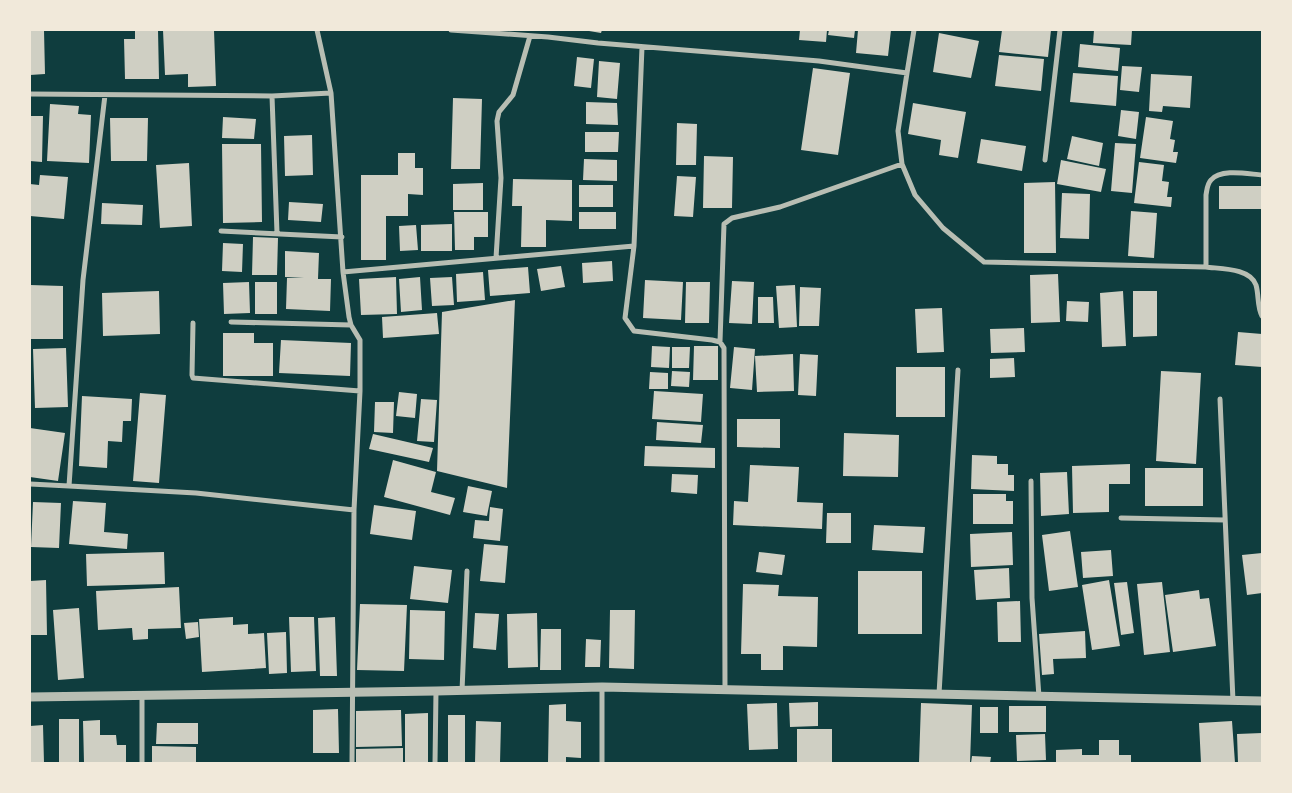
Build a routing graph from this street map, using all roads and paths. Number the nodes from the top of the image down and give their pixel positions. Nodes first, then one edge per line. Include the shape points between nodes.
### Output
1 (317, 30) edge
2 (451, 30) edge
3 (549, 30) edge
4 (914, 30) edge
5 (1060, 30) edge
6 (530, 36) junction
7 (548, 37) junction
8 (642, 47) junction
9 (907, 73) junction
10 (331, 92) junction
11 (30, 94) edge
12 (105, 95) junction
13 (272, 96) junction
14 (1045, 160) dead end
15 (902, 164) junction
16 (1262, 175) edge
17 (221, 232) dead end
18 (277, 233) junction
19 (342, 237) junction
20 (634, 246) junction
21 (496, 258) junction
22 (1206, 267) junction
23 (343, 272) junction
24 (1262, 316) edge
25 (231, 322) dead end
26 (193, 323) dead end
27 (351, 325) junction
28 (720, 342) junction
29 (958, 370) dead end
30 (360, 390) junction
31 (1220, 399) dead end
32 (1031, 481) dead end
33 (30, 484) edge
34 (69, 486) junction
35 (354, 510) junction
36 (1121, 518) dead end
37 (1225, 520) junction
38 (467, 571) dead end
39 (602, 687) junction
40 (725, 690) junction
41 (436, 691) junction
42 (462, 691) junction
43 (351, 692) junction
44 (142, 695) junction
45 (939, 695) junction
46 (30, 697) edge
47 (1039, 697) junction
48 (1233, 701) junction
49 (1262, 701) edge
50 (142, 763) edge
51 (352, 763) edge
52 (436, 763) edge
53 (602, 763) edge

1 - 10 street
2 - 6 street
3 - 7 street
4 - 9 street
5 - 14 street
6 - 7 street
6 - 21 street via 513,95 497,121 500,178
7 - 8 street
8 - 9 street via 819,61
8 - 20 street
9 - 15 street via 898,131
10 - 13 street
10 - 19 street
11 - 12 street
12 - 13 street
12 - 34 street via 83,280
13 - 18 street
15 - 22 street via 915,195 943,228 984,262
15 - 28 street via 780,207 732,218 724,224
16 - 22 street via 1227,174 1211,179 1206,195
17 - 18 street
18 - 19 street
19 - 23 street
20 - 21 street
20 - 28 street via 625,318 634,331
21 - 23 street
22 - 24 street via 1248,275 1255,284
23 - 27 street
25 - 27 street
26 - 30 street via 193,378
27 - 30 street via 360,340
28 - 40 street via 724,348
29 - 45 street
30 - 35 street
31 - 37 street
32 - 47 street via 1032,598
33 - 34 street
34 - 35 street via 196,493
35 - 43 street
36 - 37 street
37 - 48 street
38 - 42 street
39 - 40 street
39 - 42 street
39 - 53 street
40 - 45 street
41 - 42 street
41 - 43 street
41 - 52 street
43 - 44 street
43 - 51 street
44 - 46 street
44 - 50 street
45 - 47 street
47 - 48 street
48 - 49 street

